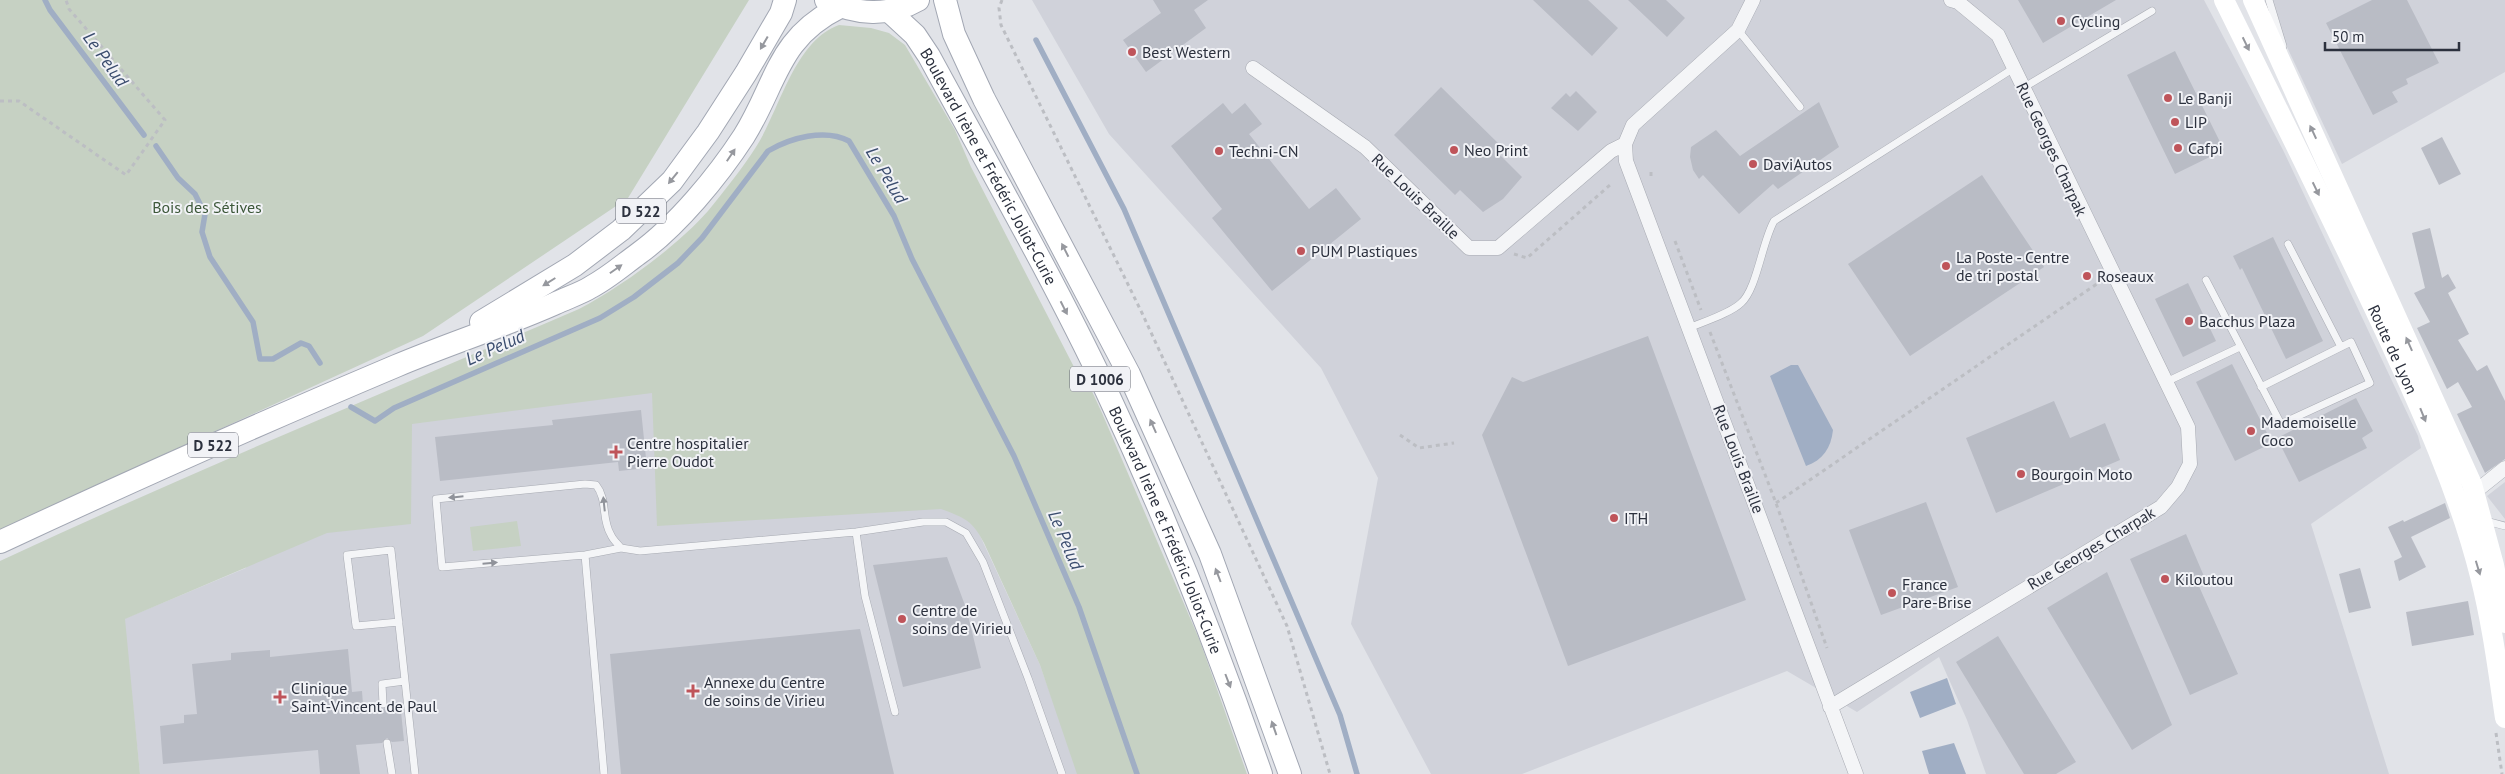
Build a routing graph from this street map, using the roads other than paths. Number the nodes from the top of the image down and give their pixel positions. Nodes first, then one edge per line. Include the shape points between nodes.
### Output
1 (785, 0) edge
2 (918, 0) edge
3 (945, 0) edge
4 (1754, 0) edge
5 (1951, 0) edge
6 (2224, 0) edge
7 (2253, 0) edge
8 (2269, 0) edge
9 (832, 4) edge
10 (889, 11) junction
11 (2152, 11) dead end
12 (1738, 30) junction
13 (1253, 68) dead end
14 (2014, 68) junction
15 (2024, 88) junction
16 (1800, 107) dead end
17 (2304, 110) junction
18 (1625, 144) junction
19 (2288, 244) dead end
20 (2206, 280) dead end
21 (1689, 328) junction
22 (2240, 347) junction
23 (2341, 347) junction
24 (428, 352) junction
25 (2166, 382) junction
26 (2261, 387) junction
27 (2505, 468) edge
28 (2476, 492) junction
29 (2483, 520) junction
30 (2505, 526) edge
31 (856, 532) junction
32 (0, 542) edge
33 (621, 548) junction
34 (585, 556) junction
35 (399, 622) junction
36 (2505, 623) edge
37 (405, 681) junction
38 (383, 704) dead end
39 (1830, 706) junction
40 (895, 712) dead end
41 (2505, 718) edge
42 (388, 742) dead end
43 (392, 774) edge
44 (415, 774) edge
45 (604, 774) edge
46 (1062, 774) edge
47 (1261, 774) edge
48 (1290, 774) edge
49 (1856, 774) edge

1 -> 24 main road, D 522 via 781,13 746,73 672,181 622,230 575,265
2 - 10 main road
48 -> 3 main road, Boulevard Irène et Frédéric Joliot-Curie / D 1006 via 1190,509 1129,374 984,99 954,34
4 - 12 street
5 - 14 street, Rue Georges Charpak via 1958,2 1998,35
6 -> 41 main road, Route de Lyon via 2402,368 2457,501 2480,576
7 - 17 main road, Route de Lyon
8 - 17 lane
9 - 10 main road via 864,13
24 -> 9 main road, D 522 via 511,323 591,287 642,251 722,169 752,120 774,73 804,30
10 -> 47 main road, Boulevard Irène et Frédéric Joliot-Curie / D 1006 via 916,35 929,56 1106,390 1185,569
11 - 15 lane
12 - 16 lane
12 - 18 street via 1633,124
13 - 18 street, Rue Louis Braille via 1365,147 1469,248 1498,248 1612,151
14 - 15 street, Rue Georges Charpak
14 - 21 lane via 1774,221 1749,293 1741,304
15 - 25 street, Rue Georges Charpak
28 -> 17 main road, Route de Lyon
18 - 21 street, Rue Louis Braille via 1631,177
19 - 23 lane
20 - 22 lane
21 - 39 street, Rue Louis Braille
22 - 25 lane
22 - 26 lane
23 - 26 lane
23 - 26 lane via 2351,342 2370,383 2281,424
24 - 32 main road, D 522 via 268,420
25 - 39 street, Rue Georges Charpak via 2188,427 2190,464 2178,488 2161,507
27 - 28 street
28 - 29 main road, Route de Lyon
29 - 30 lane
29 - 36 main road, Route de Lyon
31 - 33 lane via 640,551
31 - 40 lane via 865,596
31 - 46 lane via 923,522 946,522 966,533 983,562
33 - 34 lane
33 -> 34 lane via 610,535 603,494 596,485 436,500 442,568
34 - 45 lane
35 - 35 lane via 391,550 347,555 356,626
35 - 37 lane
37 - 38 lane via 382,684
37 - 44 lane
39 - 49 street, Rue Louis Braille
42 - 43 lane

